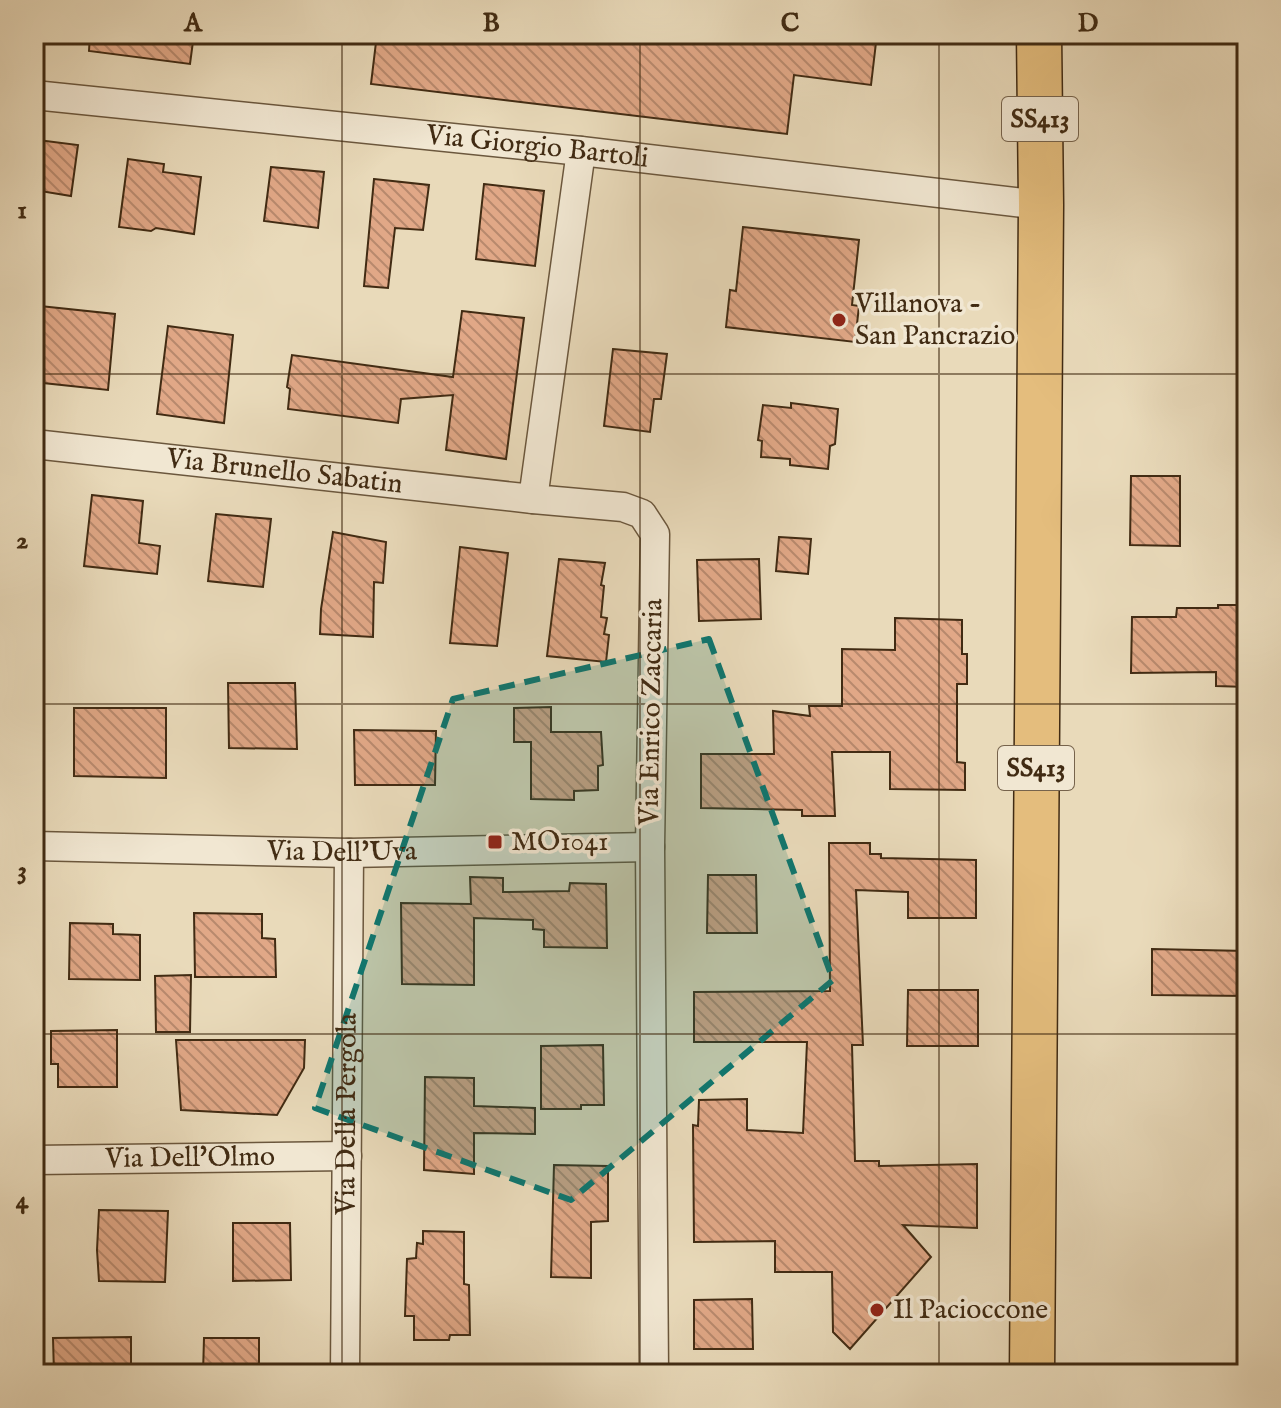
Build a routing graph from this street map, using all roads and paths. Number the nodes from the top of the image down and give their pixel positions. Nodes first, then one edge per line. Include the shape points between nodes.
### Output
1 (1039, 34) edge
2 (34, 95) edge
3 (581, 151) junction
4 (1041, 205) junction
5 (34, 444) edge
6 (533, 499) junction
7 (34, 846) edge
8 (650, 847) junction
9 (349, 853) junction
10 (347, 1156) junction
11 (34, 1160) edge
12 (345, 1374) edge
13 (654, 1374) edge
14 (1032, 1374) edge

1 - 4 main road, SS413
2 - 3 street, Via Giorgio Bartoli
3 - 4 street, Via Giorgio Bartoli
3 - 6 street
4 - 14 main road, SS413
5 - 6 street, Via Brunello Sabatin
6 - 8 street, Via Enrico Zaccaria via 623,507 642,514 655,534
7 - 9 street, Via Dell'Uva
8 - 9 street, Via Dell'Uva
8 - 13 street, Via Enrico Zaccaria
9 - 10 street, Via Della Pergola
10 - 11 street, Via Dell'Olmo
10 - 12 street, Via Della Pergola

